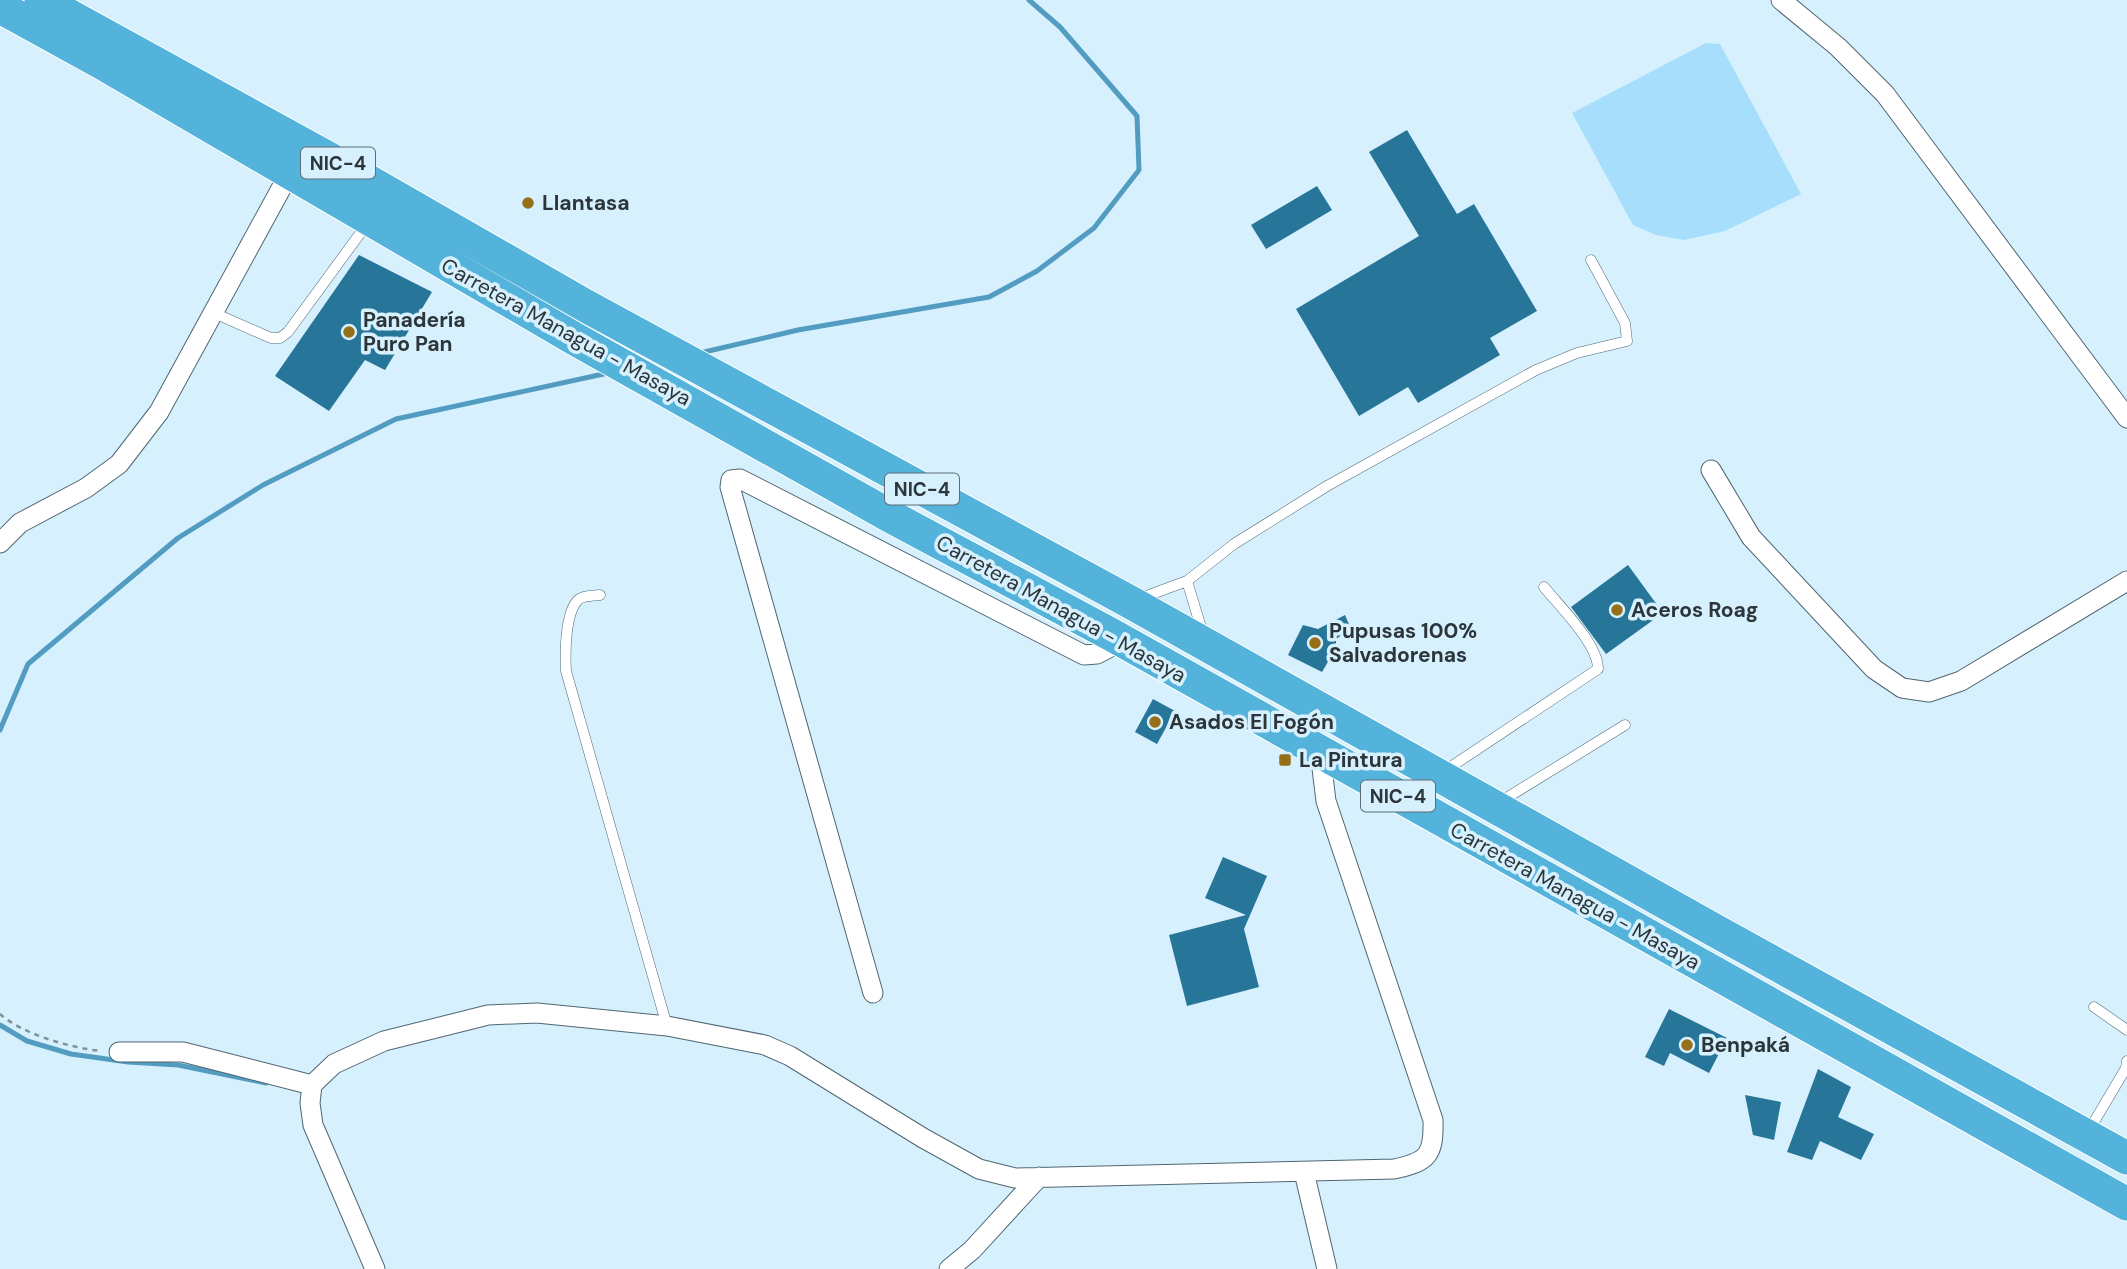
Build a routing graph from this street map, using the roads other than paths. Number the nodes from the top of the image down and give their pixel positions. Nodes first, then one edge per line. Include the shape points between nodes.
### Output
1 (41, 0) edge
2 (1781, 0) edge
3 (0, 7) edge
4 (289, 174) junction
5 (369, 220) junction
6 (1591, 260) dead end
7 (214, 313) junction
8 (2127, 418) edge
9 (1712, 470) dead end
10 (0, 543) edge
11 (1187, 581) junction
12 (2127, 581) edge
13 (1018, 585) junction
14 (1544, 587) dead end
15 (600, 596) dead end
16 (1130, 602) junction
17 (1122, 641) junction
18 (1207, 648) junction
19 (1625, 725) dead end
20 (1320, 752) junction
21 (1438, 775) junction
22 (1493, 806) junction
23 (1749, 949) junction
24 (1800, 977) junction
25 (1730, 983) junction
26 (873, 993) dead end
27 (2094, 1007) dead end
28 (1782, 1010) junction
29 (667, 1026) junction
30 (2127, 1030) edge
31 (119, 1052) road end
32 (2127, 1061) edge
33 (312, 1085) junction
34 (2086, 1135) junction
35 (2127, 1158) edge
36 (1304, 1172) junction
37 (1039, 1178) junction
38 (2127, 1204) edge
39 (375, 1269) edge
40 (948, 1269) edge
41 (1327, 1269) edge

1 - 16 highway, Carretera Managua - Masaya / NIC-4 via 632,331
2 - 8 street via 1885,94
3 - 4 highway, Carretera Managua - Masaya / NIC-4
4 - 5 highway, Carretera Managua - Masaya / NIC-4
4 - 7 street
5 - 7 lane via 280,338
5 - 13 highway, Carretera Managua - Masaya / NIC-4
6 - 11 lane via 1625,323 1627,341 1577,353 1536,370 1327,486 1234,544
7 - 10 street via 159,412 119,464 86,488 20,523
9 - 12 street via 1751,537 1874,669 1902,688 1929,692 1961,681
11 - 16 lane
11 - 18 lane
13 - 16 highway via 1102,616 1118,614
13 - 17 highway, Carretera Managua - Masaya / NIC-4
14 - 21 lane via 1591,647 1598,669
15 - 29 lane via 577,601 570,619 565,671
16 - 18 highway, Carretera Managua - Masaya / NIC-4
17 - 20 highway, Carretera Managua - Masaya / NIC-4
17 - 26 street via 1097,654 1084,655 740,479 731,480
18 - 20 highway via 1241,685 1299,717
18 - 21 highway, Carretera Managua - Masaya / NIC-4
19 - 22 lane
20 - 25 highway, Carretera Managua - Masaya / NIC-4
20 - 36 street via 1326,801 1433,1120 1434,1141 1426,1157 1416,1164
21 - 22 highway, Carretera Managua - Masaya / NIC-4
22 - 23 highway, Carretera Managua - Masaya / NIC-4
23 - 24 highway, Carretera Managua - Masaya / NIC-4
23 - 25 highway via 1756,958 1752,979
24 - 28 highway via 1788,974 1777,978 1770,989 1772,1002
24 - 34 highway, Carretera Managua - Masaya / NIC-4
25 - 28 highway, Carretera Managua - Masaya / NIC-4
27 - 30 lane
28 - 38 highway, Carretera Managua - Masaya / NIC-4
29 - 33 street via 537,1013 488,1015 384,1041 334,1064
29 - 37 street via 765,1045 979,1170
31 - 33 street via 183,1052
32 - 34 lane
33 - 39 street via 313,1125
34 - 35 highway, Carretera Managua - Masaya / NIC-4
36 - 37 street
36 - 41 street
37 - 40 street via 972,1250

